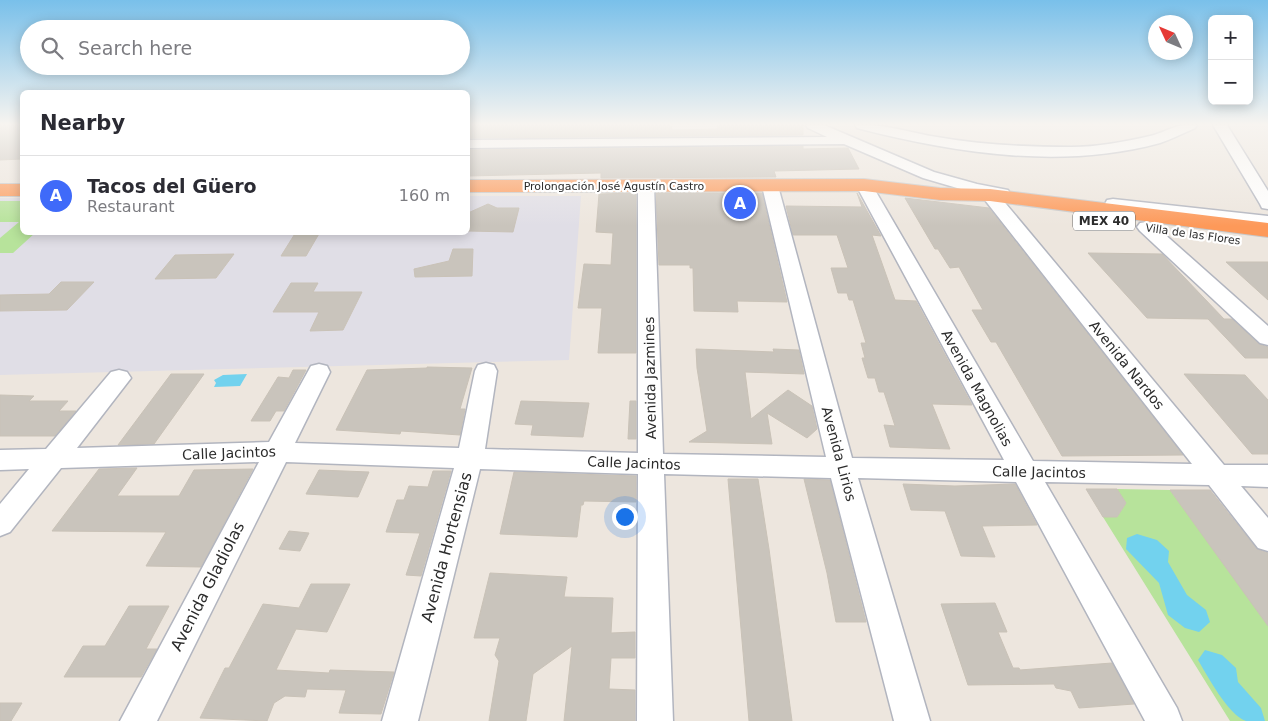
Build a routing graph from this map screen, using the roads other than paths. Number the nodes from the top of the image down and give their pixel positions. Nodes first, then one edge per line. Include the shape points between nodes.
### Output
1 (891, 159) edge
2 (1240, 159) edge
3 (646, 185) junction
4 (864, 185) junction
5 (470, 186) edge
6 (770, 186) junction
7 (0, 190) edge
8 (20, 190) edge
9 (940, 194) joint
10 (992, 197) junction
11 (1268, 204) edge
12 (1268, 221) edge
13 (1146, 227) junction
14 (1268, 230) edge
15 (1268, 244) edge
16 (1268, 338) edge
17 (486, 371) dead end
18 (319, 372) dead end
19 (119, 378) dead end
20 (277, 452) junction
21 (54, 458) junction
22 (470, 458) junction
23 (0, 460) edge
24 (652, 464) junction
25 (842, 468) junction
26 (1024, 471) junction
27 (1217, 475) junction
28 (1268, 476) edge
29 (0, 524) edge
30 (1268, 539) edge
31 (138, 721) edge
32 (400, 721) edge
33 (655, 721) edge
34 (912, 721) edge
35 (1164, 721) edge

1 - 10 street via 936,179
2 - 11 street
3 - 5 highway, Prolongación José Agustín Castro / MEX 40
3 - 6 highway, Prolongación José Agustín Castro / MEX 40
3 - 24 street, Avenida Jazmines
4 - 6 highway, Prolongación José Agustín Castro / MEX 40
4 - 9 highway, Prolongación José Agustín Castro / MEX 40
4 - 26 street, Avenida Magnolias
6 - 25 street, Avenida Lirios
7 - 8 highway
9 - 10 highway, Villa de las Flores / MEX 40 via 963,200
10 - 12 street
10 - 13 highway, Villa de las Flores / MEX 40
10 - 14 highway, MEX 40
10 - 27 street, Avenida Nardos
13 - 15 highway, Villa de las Flores / MEX 40
13 - 16 street
17 - 22 street, Avenida Hortensias
18 - 20 street, Avenida Gladiolas
19 - 21 street
20 - 21 street, Calle Jacintos
20 - 22 street, Calle Jacintos
20 - 31 street, Avenida Gladiolas
21 - 23 street, Calle Jacintos
21 - 29 street
22 - 24 street, Calle Jacintos
22 - 32 street, Avenida Hortensias
24 - 25 street, Calle Jacintos
24 - 33 street, Avenida Jazmines
25 - 26 street, Calle Jacintos
25 - 34 street, Avenida Lirios
26 - 27 street, Calle Jacintos
26 - 35 street, Avenida Magnolias
27 - 28 street, Calle Jacintos
27 - 30 street, Avenida Nardos

